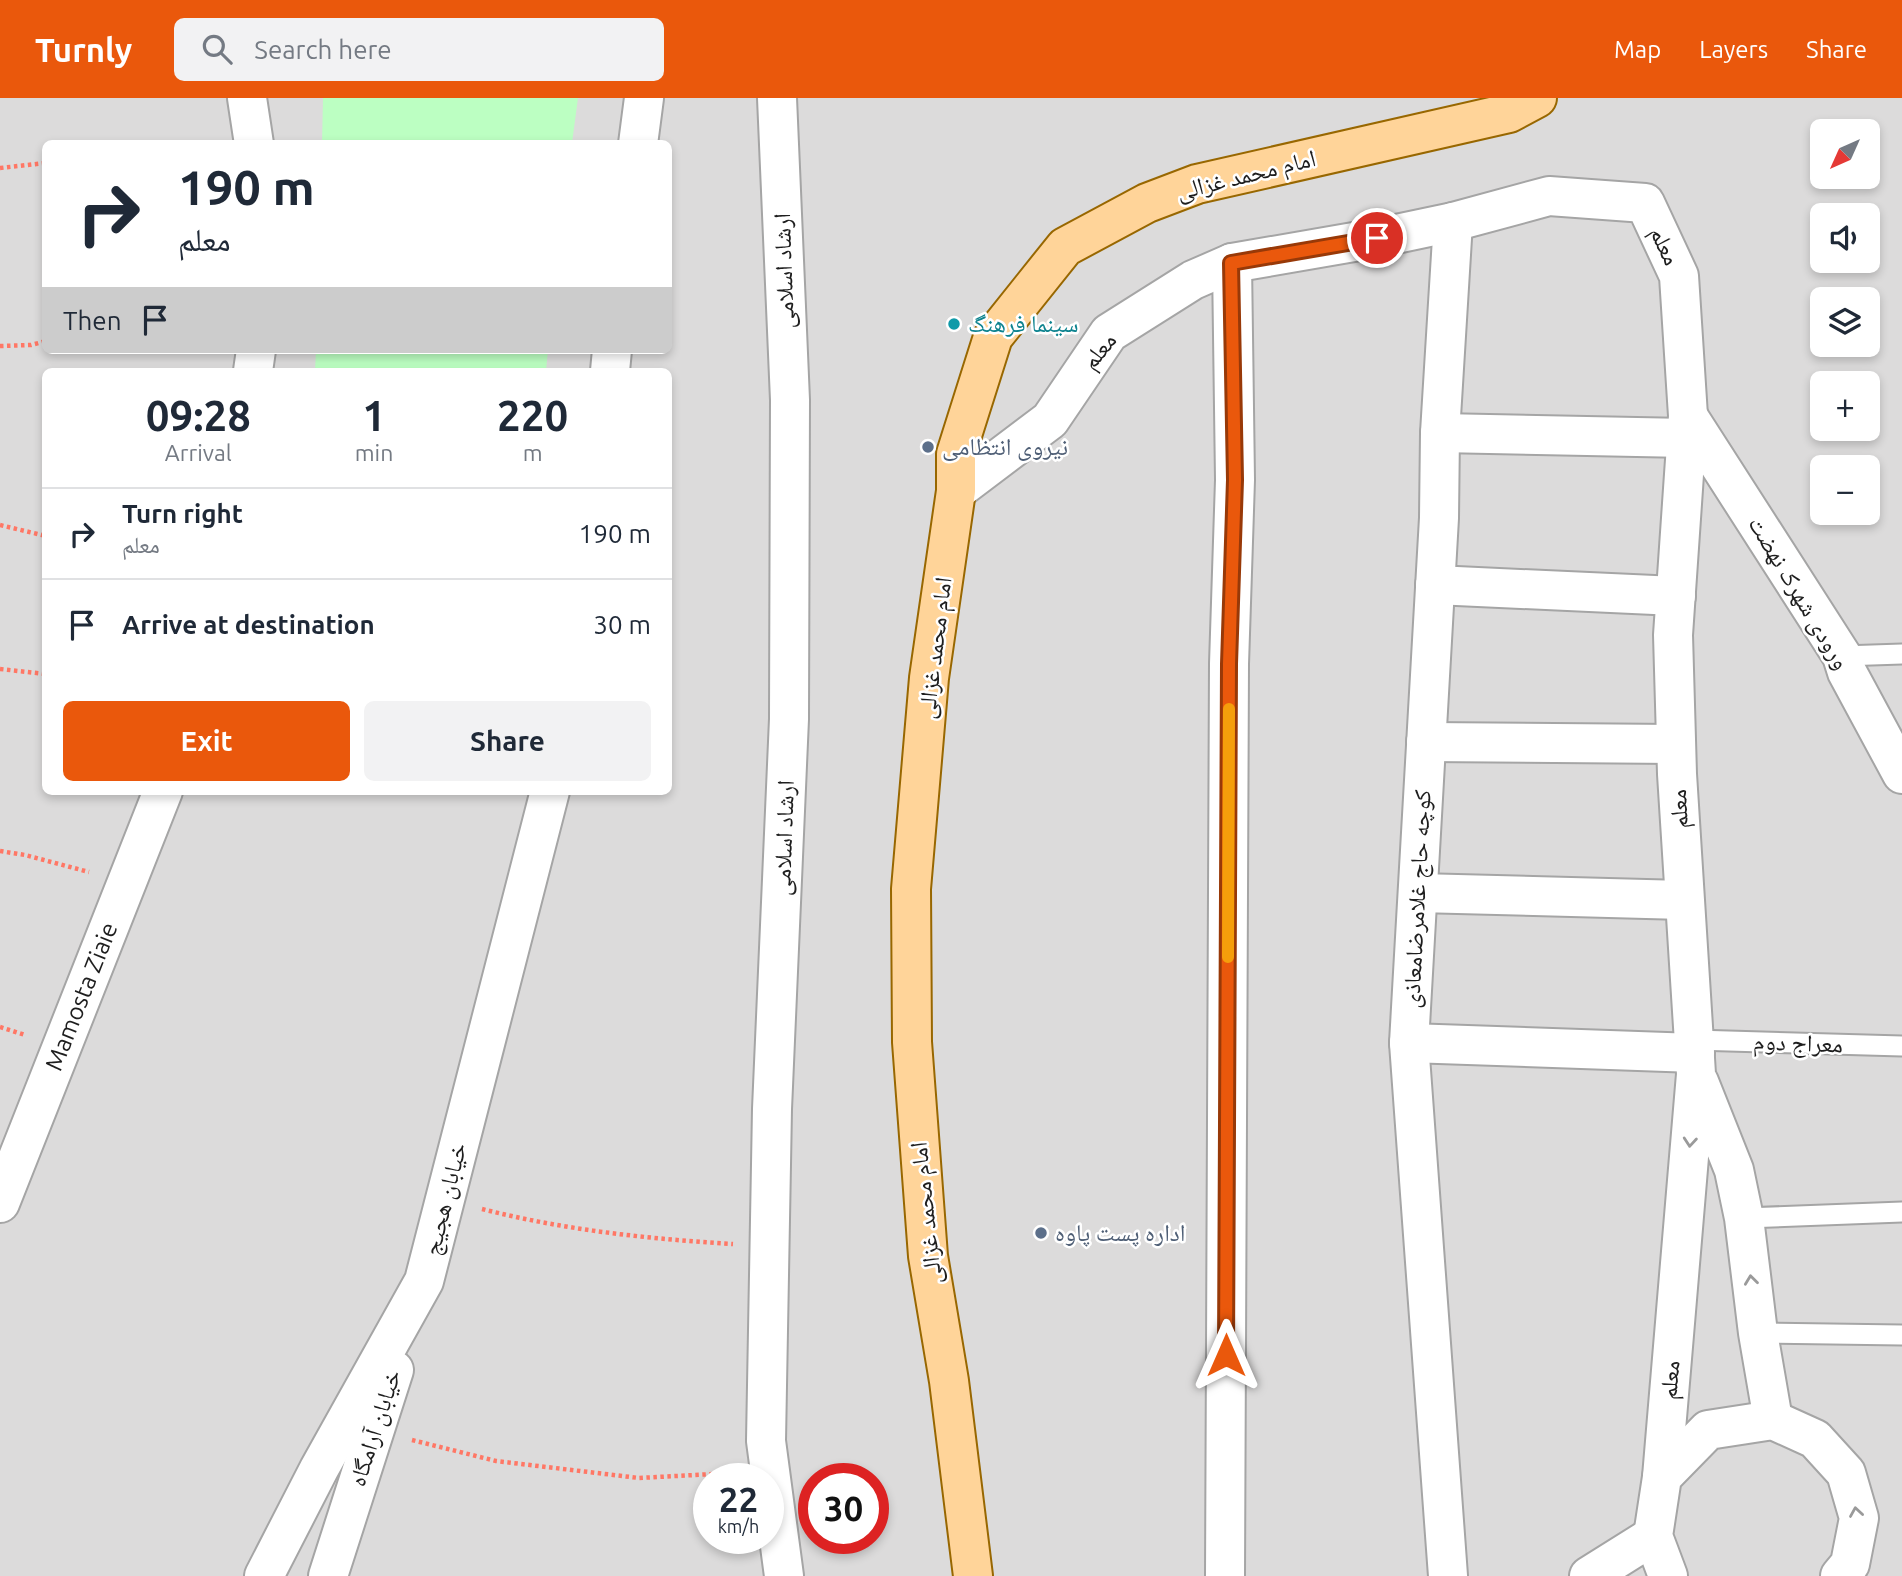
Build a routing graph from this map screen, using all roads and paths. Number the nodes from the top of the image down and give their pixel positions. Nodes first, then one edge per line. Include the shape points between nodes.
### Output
1 (247, 98) edge
2 (644, 98) edge
3 (777, 98) edge
4 (1537, 98) edge
5 (253, 140) edge
6 (639, 140) edge
7 (42, 163) edge
8 (0, 168) edge
9 (1453, 222) junction
10 (1231, 263) junction
11 (42, 342) edge
12 (0, 346) edge
13 (1688, 427) junction
14 (1440, 433) junction
15 (956, 491) junction
16 (0, 525) edge
17 (42, 536) edge
18 (1435, 585) junction
19 (1676, 596) junction
20 (1902, 654) edge
21 (1842, 656) junction
22 (0, 668) edge
23 (42, 673) edge
24 (1426, 742) junction
25 (1676, 744) junction
26 (1901, 772) edge
27 (161, 795) edge
28 (549, 795) edge
29 (0, 851) edge
30 (127, 883) junction
31 (1418, 893) junction
32 (1684, 900) junction
33 (1409, 1043) junction
34 (1902, 1046) edge
35 (1695, 1056) junction
36 (444, 1200) junction
37 (0, 1203) edge
38 (1902, 1212) edge
39 (1744, 1218) junction
40 (770, 1246) junction
41 (424, 1281) junction
42 (1758, 1333) junction
43 (1902, 1335) edge
44 (1773, 1420) junction
45 (374, 1430) junction
46 (770, 1463) edge
47 (693, 1475) edge
48 (1662, 1477) junction
49 (1653, 1536) junction
50 (780, 1554) edge
51 (1850, 1572) edge
52 (1666, 1575) edge
53 (264, 1576) edge
54 (328, 1576) edge
55 (783, 1576) edge
56 (973, 1576) edge
57 (1225, 1576) edge
58 (1448, 1576) edge
59 (1589, 1576) edge

1 - 5 street
2 - 6 street
3 - 40 street, ارشاد اسلامی via 790,400 789,719
4 - 15 main road, امام محمد غزالی via 1509,113 1197,184 1146,203 1065,247 993,337 956,454
7 - 8 path
9 - 10 street, معلم
9 - 13 street, معلم via 1549,196 1645,203 1679,276
9 - 14 street, کوچه حاج غلامرضامعاذی
10 - 15 street, معلم via 1193,280 1109,333 1050,420
10 - 57 street via 1235,480 1229,664
11 - 12 path
13 - 14 street
13 - 19 street, معلم
13 - 21 street, ورودی شهرک نهضت
14 - 18 street, کوچه حاج غلامرضامعاذی
15 - 56 main road, امام محمد غزالی via 929,678 911,889 912,1042 928,1256
16 - 17 path
18 - 19 street
18 - 24 street, کوچه حاج غلامرضامعاذی
19 - 25 street, معلم
20 - 21 lane
21 - 26 street, ورودی شهرک نهضت
22 - 23 path
24 - 25 street
24 - 31 street, کوچه حاج غلامرضامعاذی
25 - 32 street, معلم
27 - 30 street, Mamosta Ziaie
28 - 36 street, خیابان هجیج
29 - 30 path
30 - 37 street, Mamosta Ziaie
31 - 32 street
31 - 33 street, کوچه حاج غلامرضامعاذی
32 - 35 street, معلم
33 - 35 street
33 - 58 street, کوچه حاج غلامرضامعاذی
34 - 35 lane, معراج دوم
35 - 39 street, معلم via 1734,1170
35 -> 48 street, معلم
36 - 40 path via 523,1220 655,1240
36 - 41 street, خیابان هجیج
38 - 39 lane
42 -> 39 street, معلم
40 - 46 street, ارشاد اسلامی via 766,1441
41 - 45 street, خیابان آرامگاه
41 - 53 street, خیابان هجیج
42 - 43 lane
42 - 44 street, معلم
44 - 48 street via 1708,1430
51 -> 44 street via 1859,1518 1846,1473 1815,1439
45 - 47 path via 496,1461 639,1478
45 - 54 street, خیابان آرامگاه
48 - 49 street, معلم
49 - 52 street
49 - 59 street
50 - 55 street, ارشاد اسلامی

